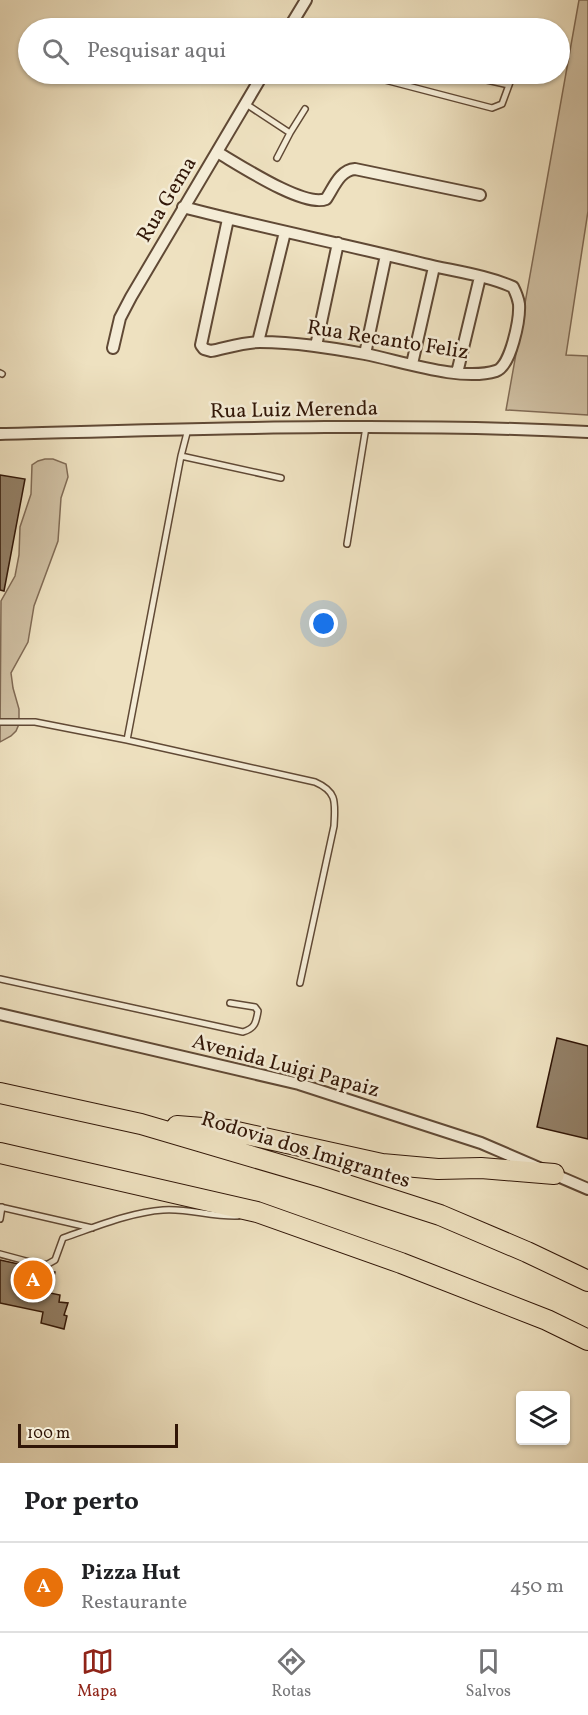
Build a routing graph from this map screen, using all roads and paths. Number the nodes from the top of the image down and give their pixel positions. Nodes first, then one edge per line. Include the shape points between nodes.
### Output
1 (306, 0) edge
2 (296, 18) edge
3 (256, 84) edge
4 (402, 84) edge
5 (505, 84) edge
6 (509, 85) joint
7 (245, 103) junction
8 (305, 109) dead end
9 (290, 133) junction
10 (217, 152) junction
11 (276, 158) dead end
12 (480, 195) dead end
13 (183, 207) junction
14 (228, 219) junction
15 (285, 232) junction
16 (338, 243) junction
17 (386, 255) junction
18 (434, 267) junction
19 (480, 277) junction
20 (258, 342) junction
21 (316, 346) junction
22 (113, 348) dead end
23 (365, 354) junction
24 (412, 364) junction
25 (457, 373) junction
26 (366, 427) junction
27 (188, 429) junction
28 (588, 432) edge
29 (0, 434) edge
30 (182, 456) junction
31 (281, 478) dead end
32 (347, 544) dead end
33 (0, 722) edge
34 (127, 740) junction
35 (0, 979) edge
36 (300, 982) dead end
37 (230, 1003) dead end
38 (0, 1014) edge
39 (0, 1093) edge
40 (141, 1124) junction
41 (0, 1153) edge
42 (554, 1174) junction
43 (588, 1189) edge
44 (1, 1207) edge
45 (257, 1212) junction
46 (0, 1219) edge
47 (93, 1228) junction
48 (0, 1254) edge
49 (588, 1281) edge
50 (588, 1340) edge

1 - 2 street
3 - 7 street, Rua Gema
4 - 6 lane via 492,108 502,104
5 - 6 lane
7 - 9 lane
7 - 10 street, Rua Gema
8 - 9 lane
9 - 11 lane
10 - 12 street via 281,188 318,201 326,199 343,173 356,169
10 - 13 street, Rua Gema
13 - 14 street, Rua Recanto Feliz
13 - 22 street, Rua Gema via 125,308
14 - 15 street, Rua Recanto Feliz
14 - 20 street, Rua Recanto Feliz via 201,345 211,351
15 - 16 street, Rua Recanto Feliz
15 - 20 street
16 - 17 street, Rua Recanto Feliz
16 - 21 street
17 - 18 street, Rua Recanto Feliz
17 - 23 street
18 - 19 street, Rua Recanto Feliz
18 - 24 street
19 - 25 street
19 - 25 street, Rua Recanto Feliz via 513,287 519,305 517,326 501,369
20 - 21 street, Rua Recanto Feliz
21 - 23 street, Rua Recanto Feliz
23 - 24 street, Rua Recanto Feliz
24 - 25 street, Rua Recanto Feliz
26 - 27 street, Rua Luiz Merenda
26 - 28 street, Rua Luiz Merenda
26 - 32 lane
27 - 29 street, Rua Luiz Merenda
27 - 30 lane
30 - 31 lane
30 - 34 lane
33 - 34 lane via 35,722
34 - 36 lane via 315,782 333,795 334,826
35 - 37 lane via 243,1032 252,1029 257,1021 255,1007
38 - 42 street, Avenida Luigi Papaiz via 299,1084 480,1143
39 - 40 highway, Rodovia dos Imigrantes
40 - 42 highway via 228,1130 406,1167
40 - 49 highway, Rodovia dos Imigrantes via 440,1215
41 - 45 highway
42 - 43 street, Avenida Luigi Papaiz
44 - 46 lane
44 - 47 lane
45 - 47 lane via 226,1216 163,1210
45 - 50 highway via 422,1271
47 - 48 lane via 63,1238 55,1260 48,1264

